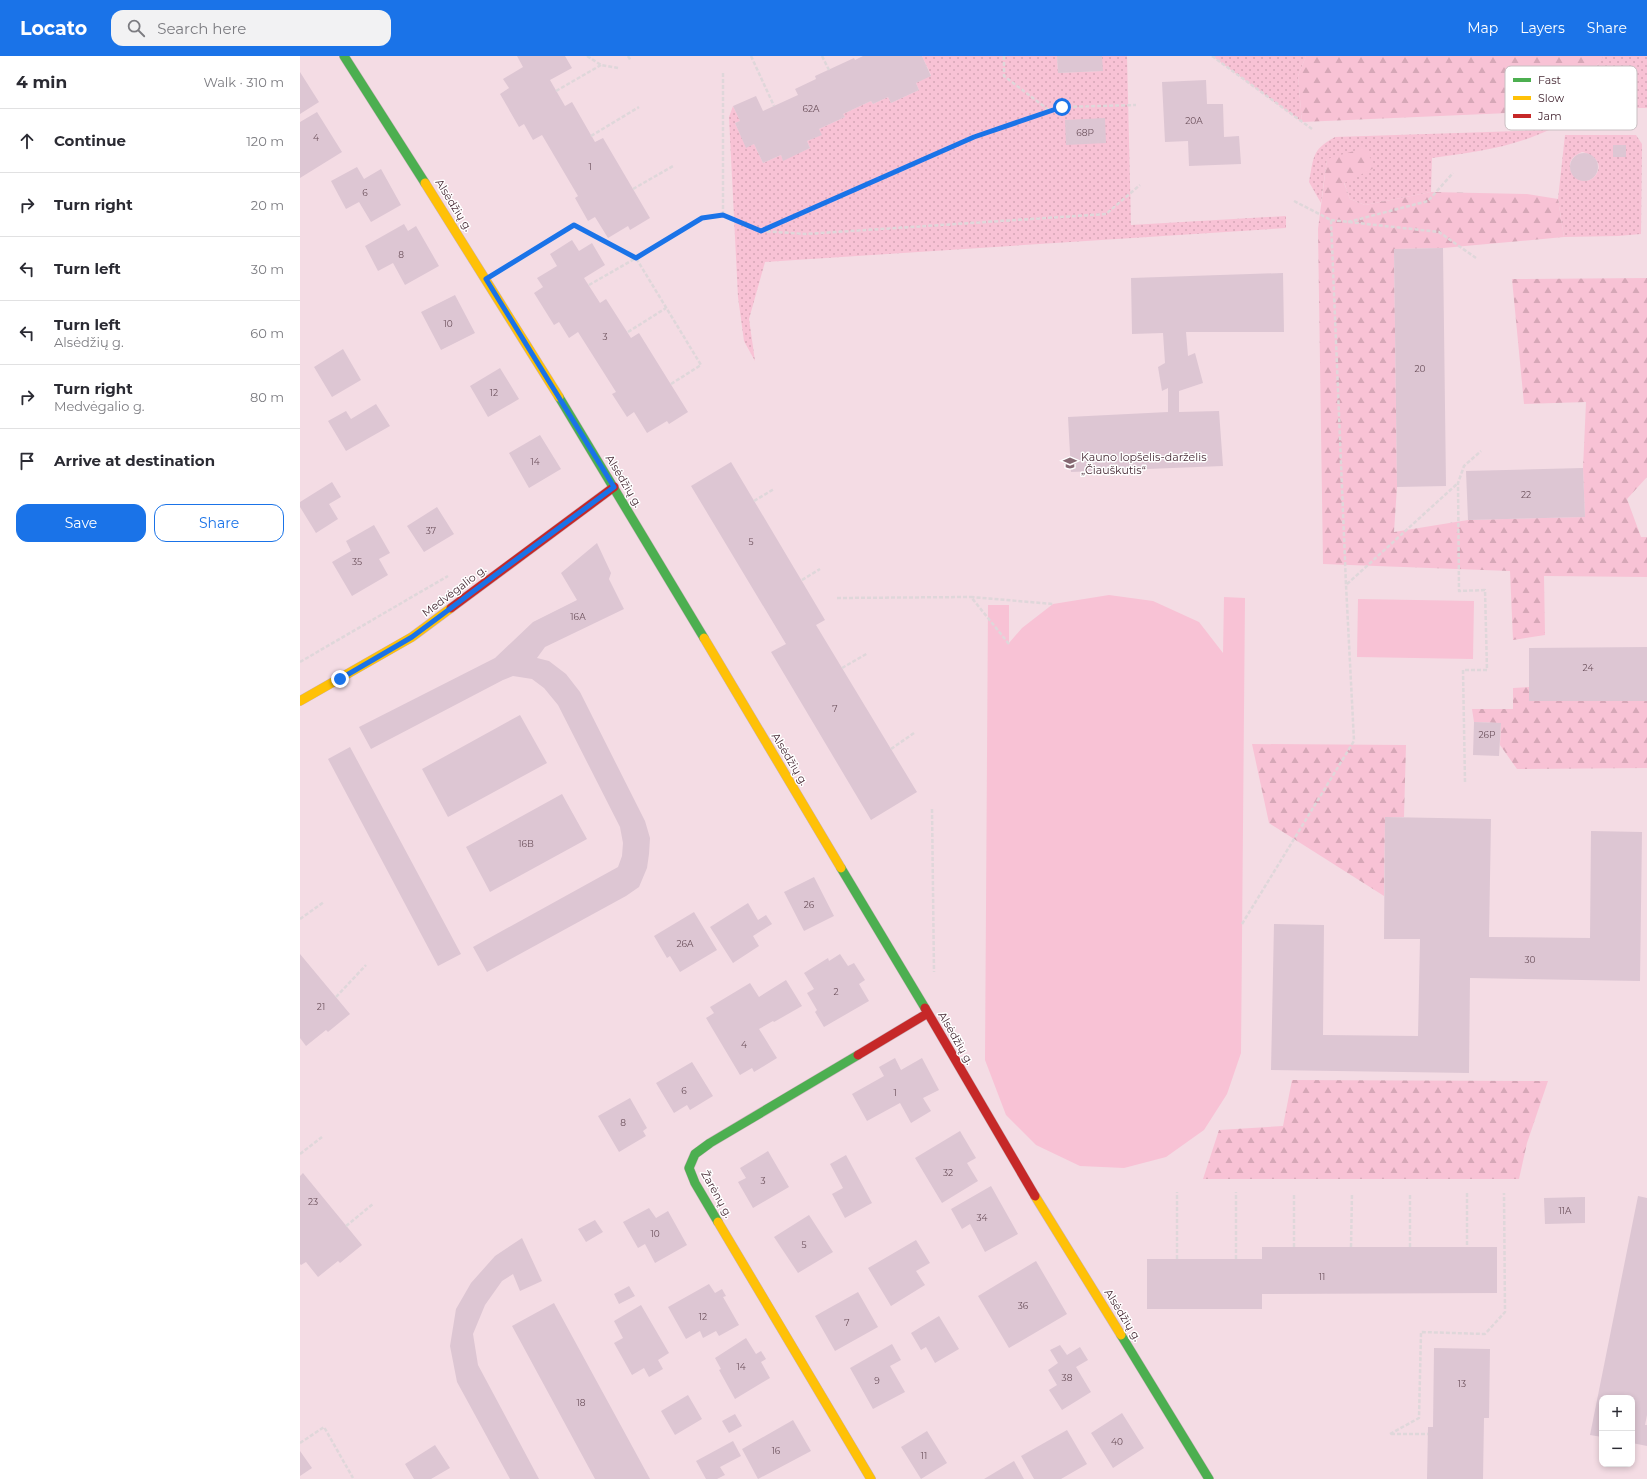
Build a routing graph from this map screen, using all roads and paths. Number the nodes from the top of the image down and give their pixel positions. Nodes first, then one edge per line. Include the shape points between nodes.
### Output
1 (344, 56) edge
2 (587, 56) edge
3 (628, 56) edge
4 (751, 56) edge
5 (822, 56) edge
6 (1004, 56) edge
7 (1212, 56) edge
8 (631, 61) dead end
9 (601, 65) junction
10 (618, 68) dead end
11 (829, 70) dead end
12 (723, 72) dead end
13 (556, 91) dead end
14 (1136, 105) dead end
15 (774, 106) dead end
16 (639, 107) dead end
17 (1051, 111) junction
18 (1312, 129) dead end
19 (591, 136) dead end
20 (672, 166) dead end
21 (1453, 173) dead end
22 (1140, 186) dead end
23 (633, 189) dead end
24 (1294, 201) dead end
25 (723, 215) junction
26 (1331, 220) junction
27 (1345, 223) junction
28 (761, 231) junction
29 (636, 258) junction
30 (1476, 258) dead end
31 (486, 279) junction
32 (589, 285) dead end
33 (666, 308) junction
34 (628, 332) dead end
35 (671, 384) dead end
36 (1481, 451) dead end
37 (1458, 483) junction
38 (614, 487) junction
39 (774, 489) dead end
40 (754, 501) dead end
41 (820, 569) dead end
42 (455, 572) dead end
43 (802, 580) dead end
44 (1346, 585) junction
45 (971, 597) junction
46 (836, 598) dead end
47 (1053, 604) dead end
48 (1009, 644) dead end
49 (868, 653) dead end
50 (300, 662) edge
51 (842, 668) dead end
52 (300, 701) edge
53 (914, 734) dead end
54 (891, 749) dead end
55 (1465, 782) dead end
56 (932, 809) dead end
57 (324, 902) dead end
58 (300, 919) edge
59 (1242, 924) dead end
60 (366, 964) dead end
61 (934, 976) dead end
62 (336, 998) dead end
63 (928, 1013) junction
64 (322, 1137) dead end
65 (300, 1154) edge
66 (1177, 1192) dead end
67 (1236, 1192) dead end
68 (1294, 1193) dead end
69 (1352, 1193) dead end
70 (1410, 1193) dead end
71 (1467, 1193) dead end
72 (1504, 1193) dead end
73 (373, 1204) dead end
74 (346, 1226) dead end
75 (1294, 1247) dead end
76 (1351, 1247) dead end
77 (1410, 1247) dead end
78 (1467, 1247) dead end
79 (1177, 1259) dead end
80 (1236, 1259) dead end
81 (1428, 1434) dead end
82 (300, 1443) edge
83 (353, 1478) dead end
84 (871, 1479) edge
85 (1209, 1479) edge

1 - 31 street, Alsėdžių g.
2 - 9 path
3 - 8 path
4 - 15 path
5 - 11 path
6 - 17 path via 1004,76
7 - 18 path
9 - 10 path
9 - 13 path
12 - 25 path
14 - 17 path via 1062,107
16 - 19 path
17 - 28 path via 974,137
20 - 23 path
21 - 27 path via 1428,201
22 - 28 path via 1106,214 806,234
24 - 26 path
25 - 28 path
25 - 29 path via 702,218
26 - 27 path
26 - 44 path
27 - 30 path via 1438,232
29 - 31 path via 574,225
29 - 32 path
29 - 33 path
31 - 38 street, Alsėdžių g.
33 - 34 path
33 - 35 path via 701,365
36 - 37 path via 1464,466
37 - 44 path
37 - 55 path via 1459,591 1486,590 1487,670 1463,670
38 - 52 street, Medvėgalio g. via 412,637
38 - 63 street, Alsėdžių g.
39 - 40 path
41 - 43 path
42 - 50 path
44 - 59 path via 1354,742
45 - 46 path
45 - 47 path
45 - 48 path
49 - 51 path
53 - 54 path
56 - 61 path
57 - 58 path
60 - 62 path
63 - 84 street, Žarėnų g. via 710,1143 695,1154 690,1168 695,1183
63 - 85 street, Alsėdžių g. via 1033,1192
64 - 65 path
66 - 79 path
67 - 80 path
68 - 75 path
69 - 76 path
70 - 77 path
71 - 78 path
72 - 81 path via 1505,1312 1486,1334 1421,1332 1419,1418 1390,1434
73 - 74 path
82 - 83 path via 324,1428

